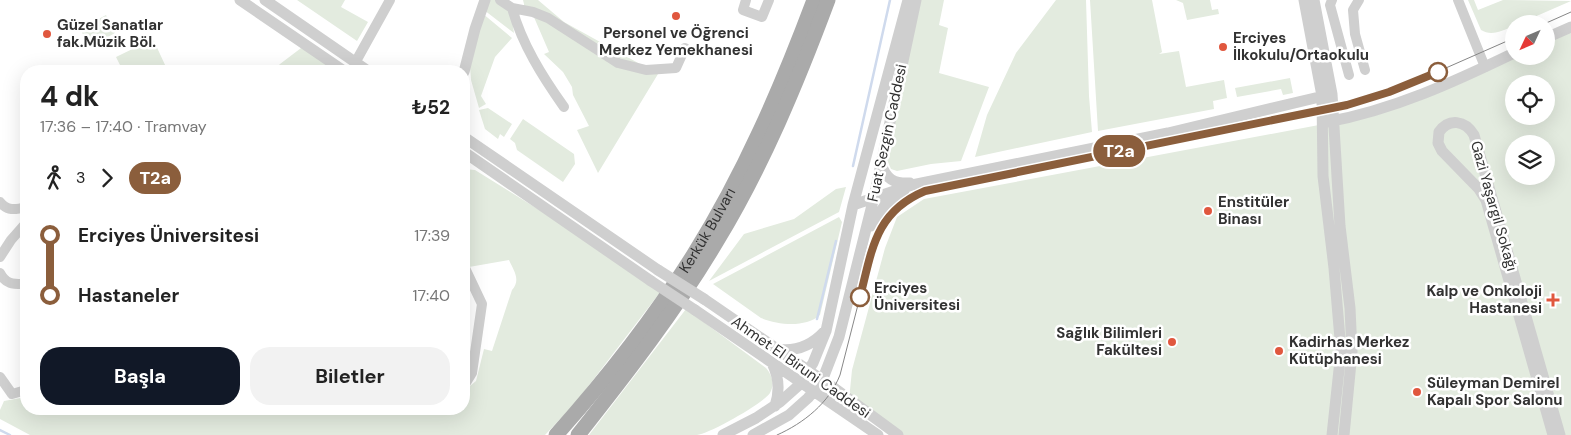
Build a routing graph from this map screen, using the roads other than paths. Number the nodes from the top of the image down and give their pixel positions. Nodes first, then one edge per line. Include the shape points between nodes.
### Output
1 (240, 0) edge
2 (264, 0) edge
3 (390, 0) edge
4 (478, 0) edge
5 (485, 0) edge
6 (500, 0) edge
7 (746, 0) edge
8 (769, 0) edge
9 (814, 0) edge
10 (828, 0) edge
11 (908, 0) edge
12 (916, 0) edge
13 (1304, 0) edge
14 (1314, 0) edge
15 (1332, 0) edge
16 (1359, 0) edge
17 (1458, 0) edge
18 (512, 8) junction
19 (1571, 27) edge
20 (1355, 34) junction
21 (1555, 34) edge
22 (1339, 37) junction
23 (685, 48) dead end
24 (1505, 57) edge
25 (356, 63) junction
26 (335, 65) edge
27 (359, 65) edge
28 (458, 65) edge
29 (466, 65) edge
30 (1485, 67) junction
31 (1365, 70) dead end
32 (1349, 75) dead end
33 (1327, 95) junction
34 (564, 107) dead end
35 (1329, 122) junction
36 (470, 141) edge
37 (470, 156) edge
38 (477, 161) junction
39 (470, 162) edge
40 (881, 164) junction
41 (926, 182) junction
42 (874, 197) junction
43 (0, 202) edge
44 (853, 205) junction
45 (20, 208) edge
46 (20, 230) edge
47 (863, 240) junction
48 (0, 257) edge
49 (0, 273) edge
50 (470, 279) edge
51 (20, 284) edge
52 (826, 331) junction
53 (776, 349) junction
54 (772, 363) junction
55 (809, 372) junction
56 (470, 376) edge
57 (0, 377) edge
58 (822, 381) junction
59 (802, 382) junction
60 (814, 391) junction
61 (20, 392) edge
62 (774, 406) junction
63 (556, 435) edge
64 (578, 435) edge
65 (723, 435) edge
66 (753, 435) edge
67 (878, 435) edge
68 (898, 435) edge
69 (1332, 435) edge
70 (1344, 435) edge
71 (1553, 435) edge
72 (1560, 435) edge

1 - 26 street
2 - 25 street
3 - 25 street
4 - 28 street
5 - 29 street
6 - 18 street
7 - 8 street via 743,10 762,17
9 - 63 main road, Kerkük Bulvarı via 756,141 702,241 639,335
10 - 64 main road, Kerkük Bulvarı via 778,123 730,219 664,323
11 - 44 street, Fuat Sezgin Caddesi
12 - 40 street, Fuat Sezgin Caddesi
13 - 33 street
14 - 33 street
15 - 22 street via 1330,5
16 - 20 street via 1353,10
17 - 30 street
18 - 23 street via 541,15 610,59 636,68 676,68
18 - 34 street via 527,47
19 - 21 street
20 - 22 street
20 - 31 street
22 - 32 street
24 - 30 street
25 - 27 street
30 - 35 street via 1393,105
33 - 35 street
33 - 41 street
35 - 69 street via 1323,176 1341,352
35 - 70 street via 1350,308 1352,352
36 - 53 street, Ahmet El Biruni Caddesi, bridge
37 - 38 street
38 - 39 street
38 - 54 street, Ahmet El Biruni Caddesi, bridge
40 - 41 street via 890,180 899,184
40 - 42 street, Fuat Sezgin Caddesi
41 - 42 street
41 - 47 street via 902,191 885,205
42 - 44 street
42 - 47 street, Fuat Sezgin Caddesi
43 - 45 street via 12,210
44 - 52 street, Fuat Sezgin Caddesi
46 - 48 street
47 - 58 street, Fuat Sezgin Caddesi via 839,336
49 - 51 street via 9,283
50 - 56 street via 482,304
52 - 53 street via 801,348
52 - 55 street, Fuat Sezgin Caddesi
53 - 55 street, Ahmet El Biruni Caddesi
54 - 59 street, Ahmet El Biruni Caddesi
54 - 62 street via 778,384
55 - 58 street, Ahmet El Biruni Caddesi
55 - 59 street, Fuat Sezgin Caddesi
57 - 61 street via 12,394
58 - 60 street, Fuat Sezgin Caddesi
58 - 68 street, Ahmet El Biruni Caddesi
59 - 60 street, Ahmet El Biruni Caddesi
59 - 62 street, Fuat Sezgin Caddesi
60 - 66 street, Fuat Sezgin Caddesi via 789,415
60 - 67 street, Ahmet El Biruni Caddesi
62 - 65 street, Fuat Sezgin Caddesi
71 - 72 street, Gazi Yaşargil Sokağı via 1486,200 1438,143 1439,132 1449,123 1462,124 1474,135

